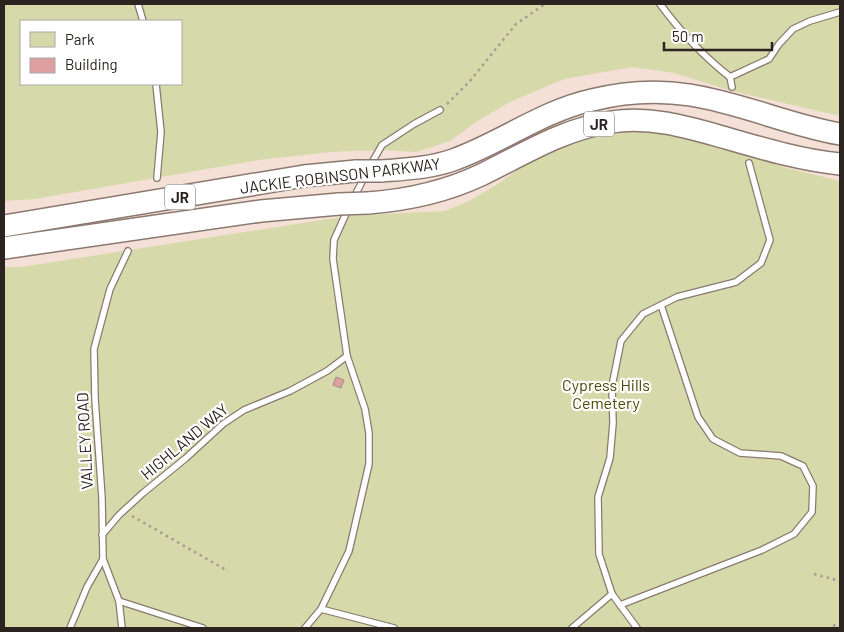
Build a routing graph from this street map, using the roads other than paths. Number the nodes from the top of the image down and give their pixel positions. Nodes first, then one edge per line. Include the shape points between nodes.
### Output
1 (138, 4) edge
2 (660, 4) edge
3 (840, 12) edge
4 (143, 20) edge
5 (730, 77) junction
6 (156, 85) edge
7 (732, 87) dead end
8 (440, 110) road end
9 (840, 134) edge
10 (749, 163) dead end
11 (840, 164) edge
12 (156, 178) dead end
13 (361, 187) junction
14 (4, 226) edge
15 (4, 248) edge
16 (128, 251) dead end
17 (661, 304) junction
18 (347, 356) junction
19 (102, 535) junction
20 (103, 559) junction
21 (612, 594) junction
22 (119, 601) junction
23 (620, 605) junction
24 (321, 609) junction
25 (70, 628) edge
26 (122, 628) edge
27 (203, 628) edge
28 (305, 628) edge
29 (394, 628) edge
30 (572, 628) edge
31 (637, 628) edge

1 - 4 lane
2 - 5 lane via 690,41
3 - 5 lane via 793,29 769,59
5 - 7 lane
6 - 12 lane via 161,132
8 - 13 lane via 382,145
9 - 13 highway, JACKIE ROBINSON PARKWAY / JR, bridge via 690,95 658,92 624,94 556,111 444,163 382,171
10 - 17 lane via 770,240 762,263 736,282
11 - 13 highway, JACKIE ROBINSON PARKWAY / JR via 790,156 671,123 639,120 612,122 568,133 444,190 406,199
13 - 14 highway, JACKIE ROBINSON PARKWAY / JR via 304,176
13 - 15 highway, JACKIE ROBINSON PARKWAY / JR, bridge via 339,204 254,212
13 - 18 lane via 334,240 333,250
16 - 19 lane, VALLEY ROAD via 110,288 94,349
17 - 21 lane via 643,314 620,341 612,386 610,458 598,497 599,554
17 - 23 lane via 698,417 713,439 740,453 781,456 802,466 813,486 812,512 794,534 762,550
18 - 19 lane, HIGHLAND WAY via 327,371 244,410 223,424 143,493
18 - 24 lane via 365,409 369,464 349,550
19 - 20 lane, VALLEY ROAD
20 - 22 lane
20 - 25 lane
21 - 23 lane
21 - 30 lane
22 - 26 lane
22 - 27 lane
23 - 31 lane
24 - 28 lane
24 - 29 lane

